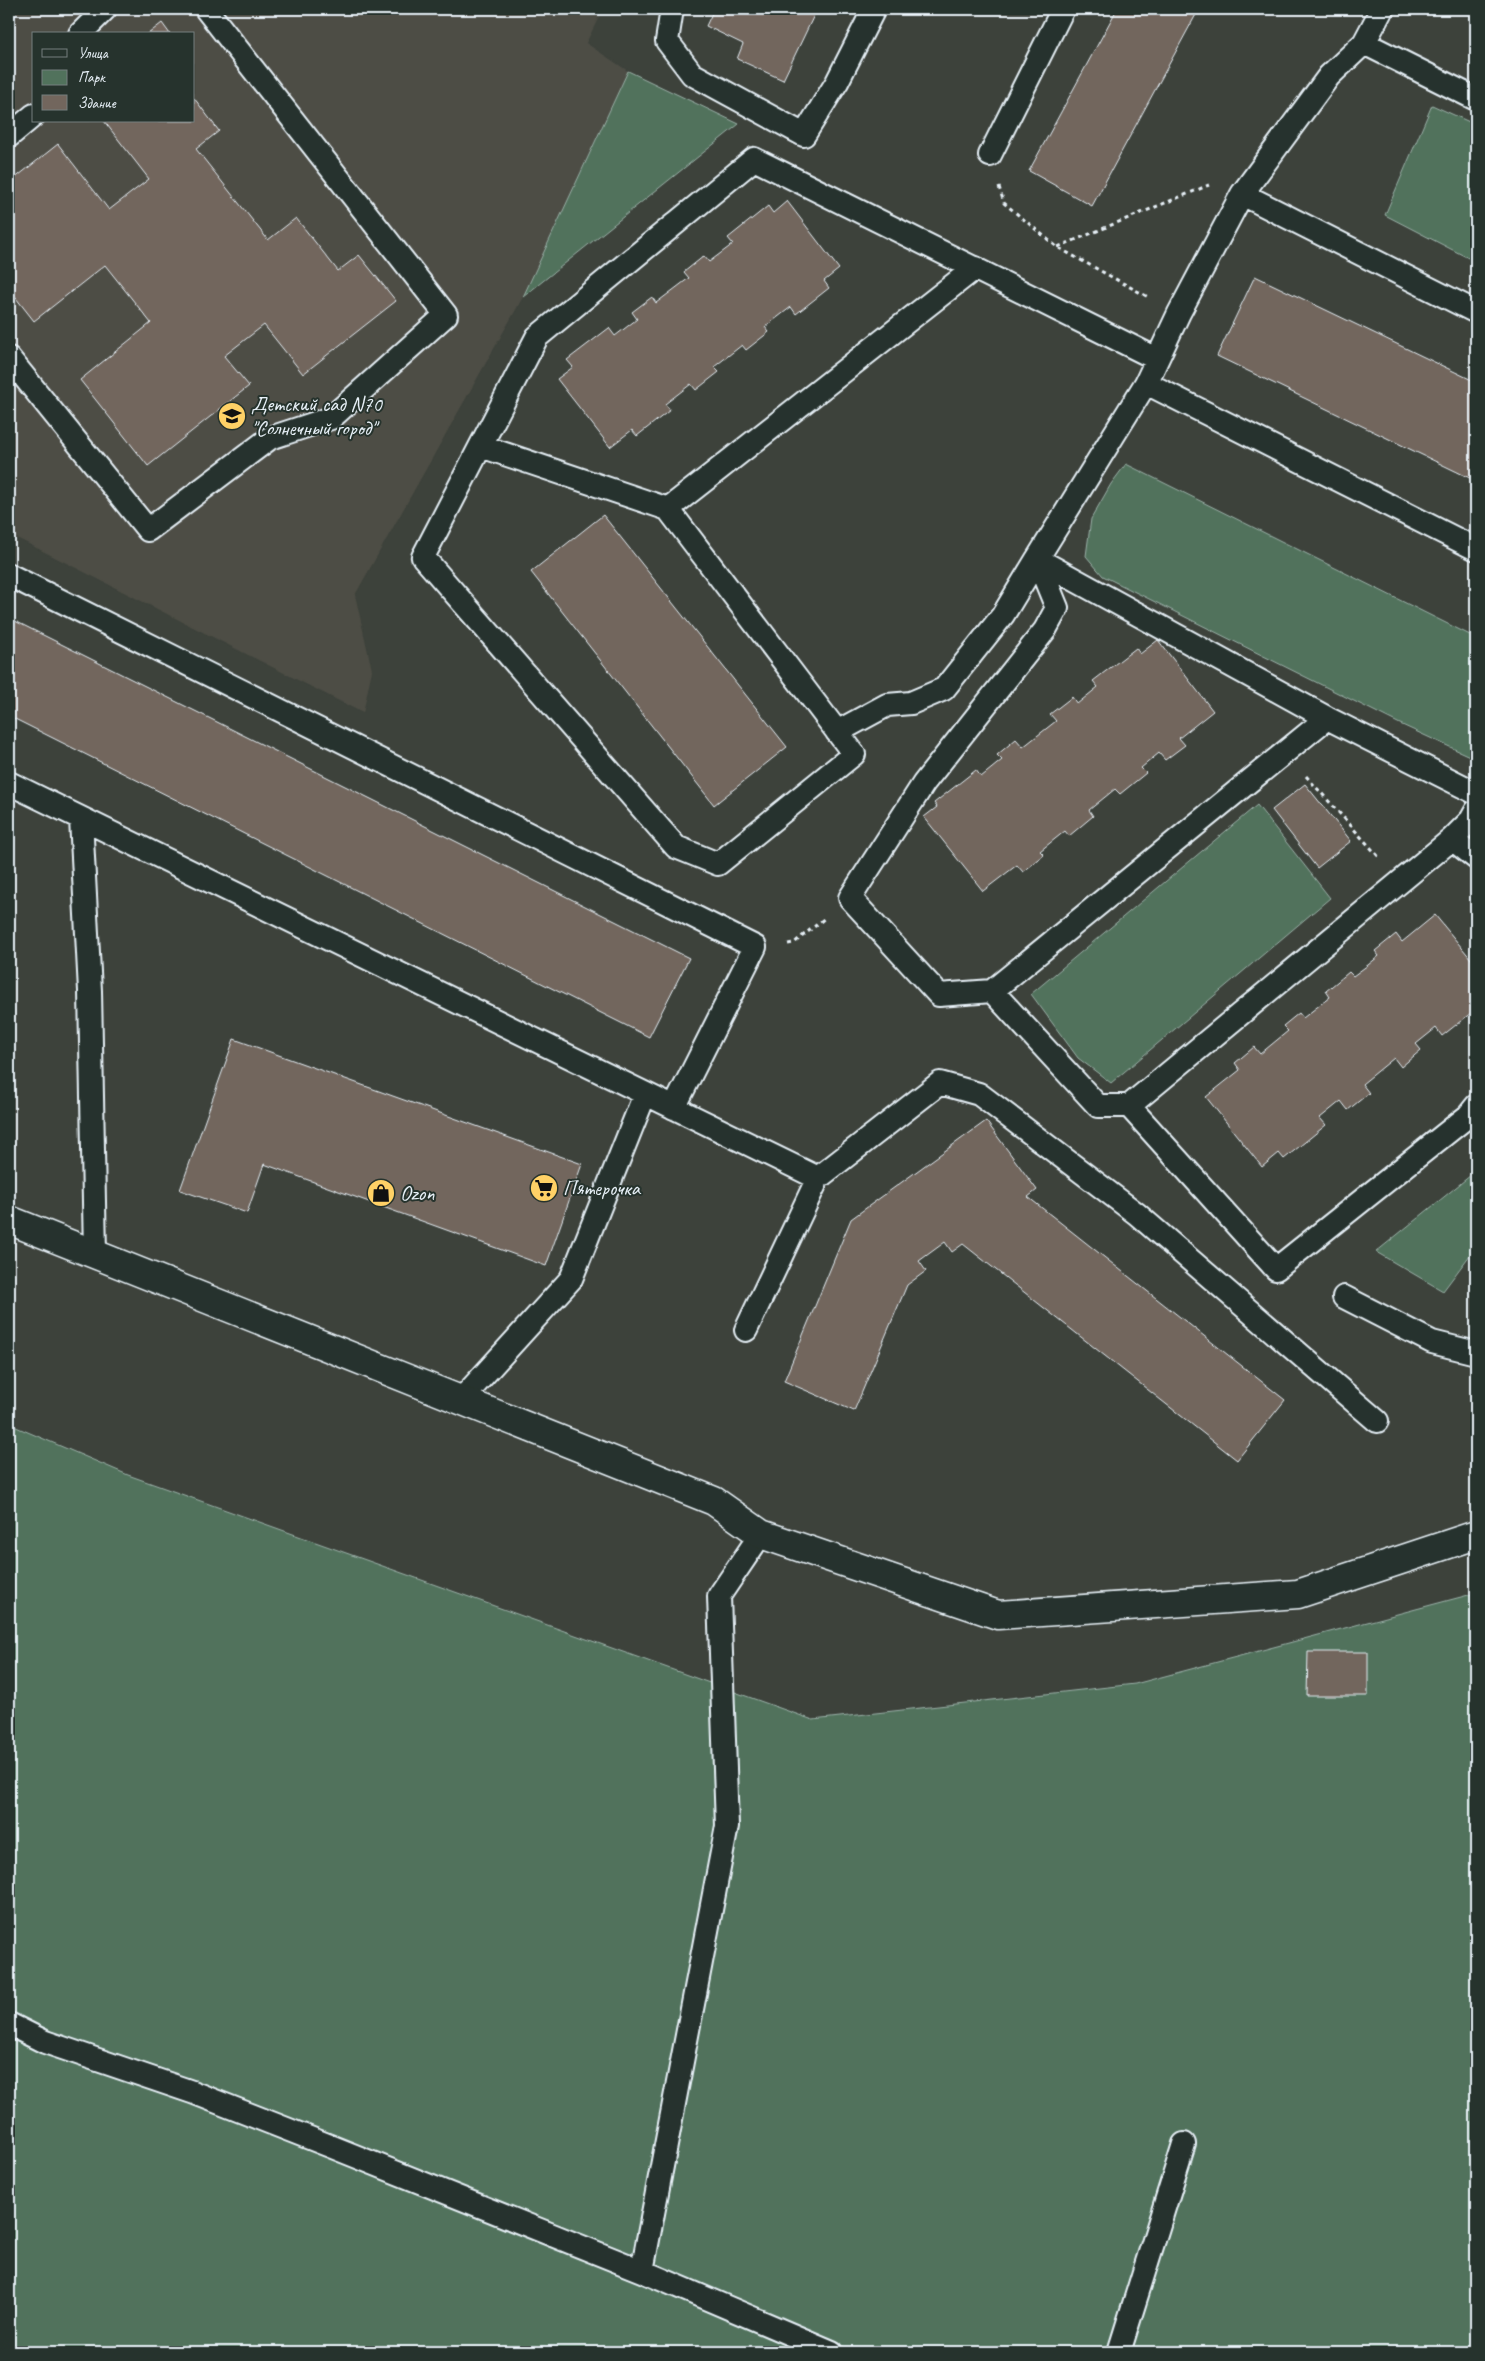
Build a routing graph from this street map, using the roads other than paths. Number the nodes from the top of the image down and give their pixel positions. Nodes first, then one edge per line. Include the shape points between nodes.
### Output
1 (105, 9) edge
2 (206, 9) edge
3 (672, 9) edge
4 (874, 9) edge
5 (1063, 9) edge
6 (1382, 9) edge
7 (82, 32) edge
8 (1364, 43) junction
9 (1476, 99) edge
10 (32, 117) edge
11 (9, 136) edge
12 (990, 155) road end
13 (1242, 194) junction
14 (974, 268) junction
15 (1476, 312) edge
16 (9, 358) edge
17 (1157, 359) junction
18 (1146, 382) junction
19 (481, 446) junction
20 (668, 509) junction
21 (1476, 548) edge
22 (1037, 559) junction
23 (9, 575) edge
24 (1327, 718) junction
25 (837, 732) junction
26 (9, 783) edge
27 (1476, 793) edge
28 (1476, 811) edge
29 (80, 819) junction
30 (1452, 839) junction
31 (1476, 858) edge
32 (992, 991) junction
33 (645, 1094) junction
34 (1129, 1106) junction
35 (1476, 1106) edge
36 (674, 1108) junction
37 (818, 1178) junction
38 (9, 1220) edge
39 (95, 1254) junction
40 (1344, 1297) dead end
41 (746, 1330) dead end
42 (1476, 1353) edge
43 (461, 1400) junction
44 (1377, 1421) dead end
45 (761, 1534) junction
46 (1476, 1535) edge
47 (9, 2024) edge
48 (1184, 2144) dead end
49 (642, 2271) junction
50 (832, 2352) edge
51 (1119, 2352) edge

1 - 7 lane
2 - 16 lane via 446,315 331,418 270,438 148,530
3 - 4 lane via 666,42 692,74 804,134 837,82
5 - 12 lane
6 - 8 lane
8 - 9 lane
8 - 13 lane via 1329,76
10 - 11 lane
13 - 15 lane
13 - 17 lane
14 - 17 lane
14 - 19 lane via 754,159 537,337
14 - 20 lane
17 - 18 lane
18 - 21 lane
18 - 22 lane
19 - 20 lane
19 - 25 lane via 424,557 676,847 718,864 854,754
20 - 25 lane
22 - 24 lane
22 - 25 lane via 1003,615 944,689 911,703 887,705
22 - 32 lane via 1057,608 1045,630 924,783 850,898 939,995
23 - 36 lane via 755,947
24 - 27 lane
24 - 32 lane
26 - 29 lane
28 - 30 lane
29 - 33 lane
29 - 39 lane via 90,991
30 - 31 lane
30 - 34 lane
32 - 34 lane via 1098,1106
33 - 36 lane
33 - 43 lane via 571,1279
34 - 35 lane via 1276,1269 1468,1116
36 - 37 lane
37 - 41 lane
37 - 44 lane via 940,1084 979,1094 1137,1214
38 - 39 street
39 - 43 street
40 - 42 lane via 1432,1342
43 - 45 street via 714,1502
45 - 46 street via 998,1615 1298,1594
45 - 49 lane via 720,1596 727,1826
47 - 49 lane via 45,2042 202,2096
48 - 51 lane
49 - 50 lane

